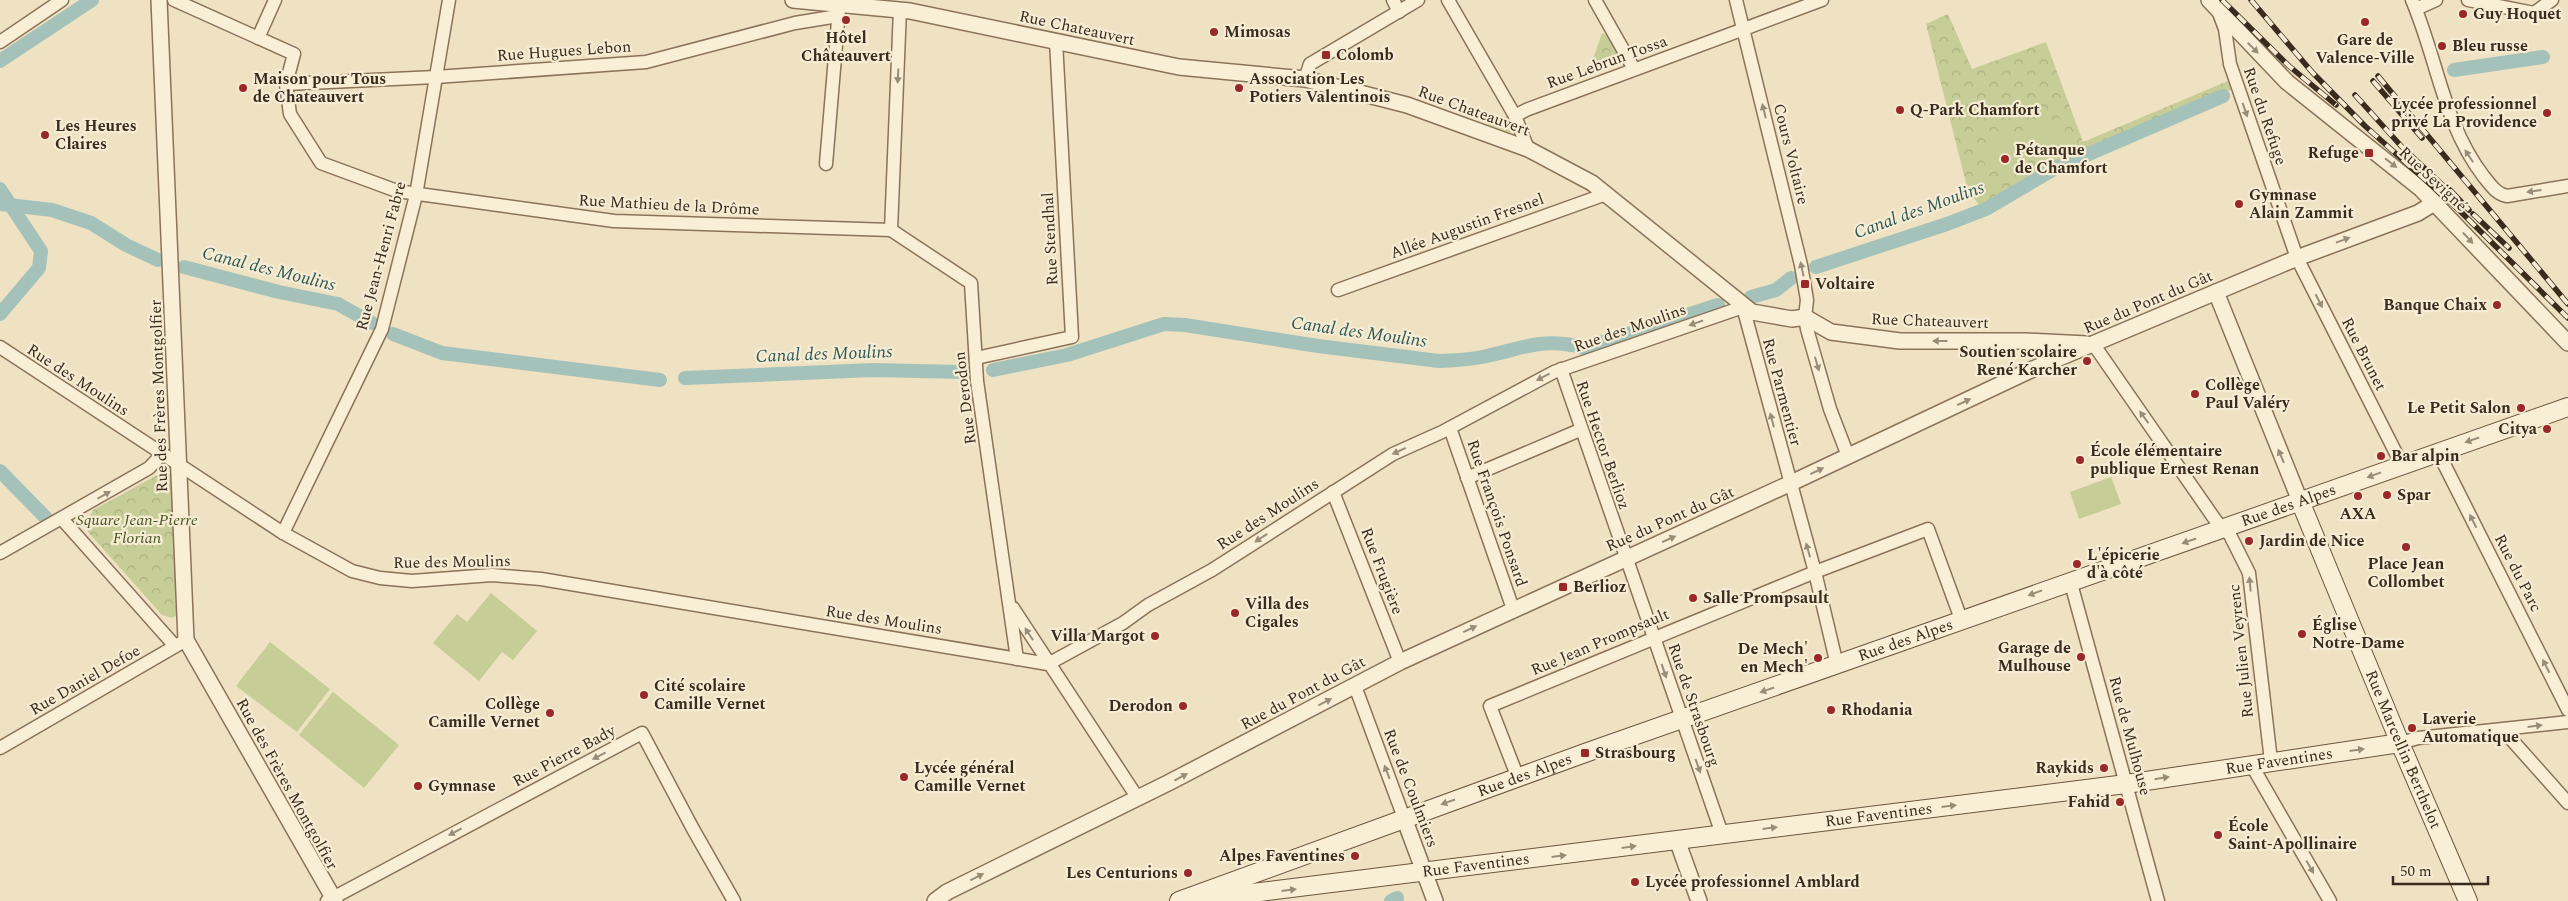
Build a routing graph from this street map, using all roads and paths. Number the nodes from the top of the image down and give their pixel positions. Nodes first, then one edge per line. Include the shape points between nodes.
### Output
1 (62, 0) edge
2 (159, 0) edge
3 (174, 0) edge
4 (275, 0) edge
5 (449, 0) edge
6 (793, 0) edge
7 (1393, 0) edge
8 (1418, 0) edge
9 (1448, 0) edge
10 (1595, 0) edge
11 (1736, 0) edge
12 (1822, 0) edge
13 (2209, 0) edge
14 (2438, 0) edge
15 (2468, 0) edge
16 (2552, 0) edge
17 (859, 3) edge
18 (882, 4) edge
19 (2414, 5) edge
20 (900, 9) junction
21 (839, 10) junction
22 (1399, 12) junction
23 (2219, 12) junction
24 (1744, 29) junction
25 (258, 38) junction
26 (1056, 41) junction
27 (0, 42) edge
28 (1634, 69) junction
29 (436, 77) junction
30 (1304, 79) junction
31 (286, 84) junction
32 (1515, 116) junction
33 (1528, 149) junction
34 (826, 164) dead end
35 (2568, 186) edge
36 (1606, 194) junction
37 (416, 195) junction
38 (2434, 203) junction
39 (890, 230) junction
40 (2297, 258) junction
41 (1338, 290) dead end
42 (2216, 292) junction
43 (1742, 307) junction
44 (1805, 317) junction
45 (2568, 343) edge
46 (2094, 345) junction
47 (0, 347) edge
48 (976, 358) junction
49 (1561, 369) junction
50 (2568, 407) edge
51 (1450, 428) junction
52 (1580, 430) junction
53 (2436, 453) junction
54 (162, 454) junction
55 (1848, 456) junction
56 (2402, 465) junction
57 (180, 466) junction
58 (1467, 478) junction
59 (1789, 484) junction
60 (1333, 492) junction
61 (2300, 501) junction
62 (62, 519) junction
63 (2223, 528) junction
64 (284, 533) junction
65 (0, 553) edge
66 (1625, 559) junction
67 (1815, 572) junction
68 (2070, 580) junction
69 (1010, 604) junction
70 (1513, 609) junction
71 (1961, 619) junction
72 (1653, 638) junction
73 (180, 643) junction
74 (1017, 658) junction
75 (1400, 662) junction
76 (1048, 664) junction
77 (1837, 665) junction
78 (1355, 686) junction
79 (2568, 710) edge
80 (1681, 720) junction
81 (2568, 722) edge
82 (2502, 730) junction
83 (2400, 743) junction
84 (0, 748) edge
85 (2271, 762) junction
86 (2252, 764) junction
87 (1518, 778) junction
88 (2126, 784) junction
89 (1136, 797) junction
90 (2568, 803) edge
91 (1404, 818) junction
92 (1722, 834) junction
93 (1677, 840) junction
94 (1424, 872) junction
95 (1245, 875) junction
96 (1246, 896) junction
97 (331, 900) edge
98 (734, 901) edge
99 (935, 901) edge
100 (1179, 901) edge
101 (1188, 901) edge
102 (1436, 901) edge
103 (1699, 901) edge
104 (2158, 901) edge
105 (2330, 901) edge
106 (2468, 901) edge

1 - 27 street
2 - 57 street, Rue des Frères Montgolfier
3 - 25 street
4 - 25 street
5 - 29 street, Rue Jean-Henri Fabre
6 - 21 street, Rue Chateauvert
7 - 22 street
8 - 22 street
9 - 32 street
10 - 28 street
11 - 24 street, Cours Voltaire
12 - 24 street, Rue Lebrun Tossa
13 - 23 street, Rue Sevigné
14 - 19 street
15 - 16 street via 2534,13
17 - 18 street, Rue Chateauvert
17 - 21 street, Rue Chateauvert
18 - 20 street, Rue Chateauvert
35 -> 19 street via 2507,196 2500,194 2459,139
20 - 26 street, Rue Chateauvert
20 -> 39 street
21 - 29 street, Rue Hugues Lebon via 646,62
21 - 34 street
22 - 30 street via 1310,64
23 -> 38 street, Rue Sevigné via 2293,87 2407,176
23 -> 40 street, Rue du Refuge via 2230,64
24 - 28 street, Rue Lebrun Tossa
44 -> 24 street, Cours Voltaire via 1804,274
25 - 31 street via 294,54
26 - 30 street, Rue Chateauvert via 1179,67
26 - 48 street, Rue Stendhal via 1072,337
28 - 32 street, Rue Lebrun Tossa
29 - 31 street, Rue Hugues Lebon
29 - 37 street, Rue Jean-Henri Fabre
30 - 33 street, Rue Chateauvert via 1407,105
31 - 37 street, Rue Mathieu de la Drôme via 290,114 321,163
32 - 33 street
33 - 36 street, Rue Chateauvert via 1592,183
36 - 41 street, Allée Augustin Fresnel
36 - 43 street, Rue Chateauvert
37 - 39 street, Rue Mathieu de la Drôme via 614,221
37 - 64 street, Rue Jean-Henri Fabre via 382,329
40 -> 38 street, Rue du Pont du Gât via 2418,213
38 -> 45 street, Rue Sevigné
39 - 48 street, Rue Derodon via 971,283
40 - 42 street, Rue du Pont du Gât
40 -> 56 street, Rue Brunet
42 - 46 street, Rue du Pont du Gât
61 -> 42 street, Rue Marcellin Berthelot
43 - 44 street, Rue Chateauvert via 1775,317
43 -> 49 street, Rue des Moulins
59 -> 43 street, Rue Parmentier
46 -> 44 street, Rue Chateauvert via 2026,341 1900,341 1831,332
44 -> 55 street, Cours Voltaire via 1830,409
55 -> 46 street, Rue du Pont du Gât via 2033,369
63 -> 46 street, Rue Julien Veyrenc
47 - 54 street, Rue des Moulins
48 - 69 street, Rue Derodon
49 -> 51 street, Rue des Moulins
49 - 52 street, Rue Hector Berlioz
50 -> 53 main road, Rue des Alpes
51 - 58 street, Rue François Ponsard
51 -> 60 street, Rue des Moulins via 1393,454
52 - 58 street
52 - 66 street, Rue Hector Berlioz
53 - 56 main road, Rue des Alpes
79 -> 53 street, Rue du Parc
54 - 57 street, Rue des Moulins
62 -> 54 street via 149,468
59 -> 55 street, Rue du Pont du Gât
56 -> 61 main road, Rue des Alpes
57 - 64 street, Rue des Moulins
57 - 73 street, Rue des Frères Montgolfier
58 - 70 street, Rue François Ponsard
66 -> 59 street, Rue du Pont du Gât
67 -> 59 street, Rue Parmentier
60 - 75 street, Rue Frugière
60 -> 76 street, Rue des Moulins via 1212,570
61 - 63 main road, Rue des Alpes
61 - 83 main road, Rue Marcellin Berthelot
62 - 65 street
62 - 73 street
63 -> 68 main road, Rue des Alpes
85 -> 63 street, Rue Julien Veyrenc via 2249,573 2230,535
64 - 74 street, Rue des Moulins via 352,571 380,578 412,581 492,575 540,579
66 - 70 street, Rue du Pont du Gât
66 - 72 street, Rue de Strasbourg
67 - 71 street, Rue Jean Prompsault via 1928,529
67 - 72 street, Rue Jean Prompsault
67 - 77 street, Rue Parmentier
68 -> 71 main road, Rue des Alpes
68 - 88 street, Rue de Mulhouse
69 - 74 street, Rue Derodon
76 -> 69 street, Rue Derodon
75 -> 70 street, Rue du Pont du Gât
71 - 77 main road, Rue des Alpes
72 -> 80 street, Rue de Strasbourg
72 - 87 street, Rue Jean Prompsault via 1490,706
73 - 84 street, Rue Daniel Defoe
73 - 97 street, Rue des Frères Montgolfier
74 - 76 street, Rue des Moulins
75 - 78 street, Rue du Pont du Gât
76 - 89 street, Rue Derodon
77 -> 80 main road, Rue des Alpes
89 -> 78 street, Rue du Pont du Gât
91 -> 78 street, Rue de Coulmiers
80 - 87 main road, Rue des Alpes
80 -> 92 street, Rue de Strasbourg
82 -> 81 street, Rue Faventines
82 - 83 street, Rue Faventines via 2418,738
82 - 90 street
85 -> 83 main road, Rue Faventines
83 - 106 main road, Rue Marcellin Berthelot
85 - 86 main road, Rue Faventines
88 -> 86 main road, Rue Faventines
86 -> 105 street
87 -> 91 main road, Rue des Alpes
92 -> 88 main road, Rue Faventines
88 - 104 street, Rue de Mulhouse
99 -> 89 street, Rue du Pont du Gât
91 - 94 street, Rue de Coulmiers
91 - 95 main road, Rue des Alpes
92 - 93 main road, Rue Faventines
94 -> 93 main road, Rue Faventines
93 - 103 street
96 -> 94 main road, Rue Faventines
94 - 102 street, Rue de Coulmiers
95 - 96 main road via 1239,886
95 - 100 main road, Rue des Alpes
96 - 101 main road, Rue Faventines
98 -> 97 street, Rue Pierre Bady via 642,734

